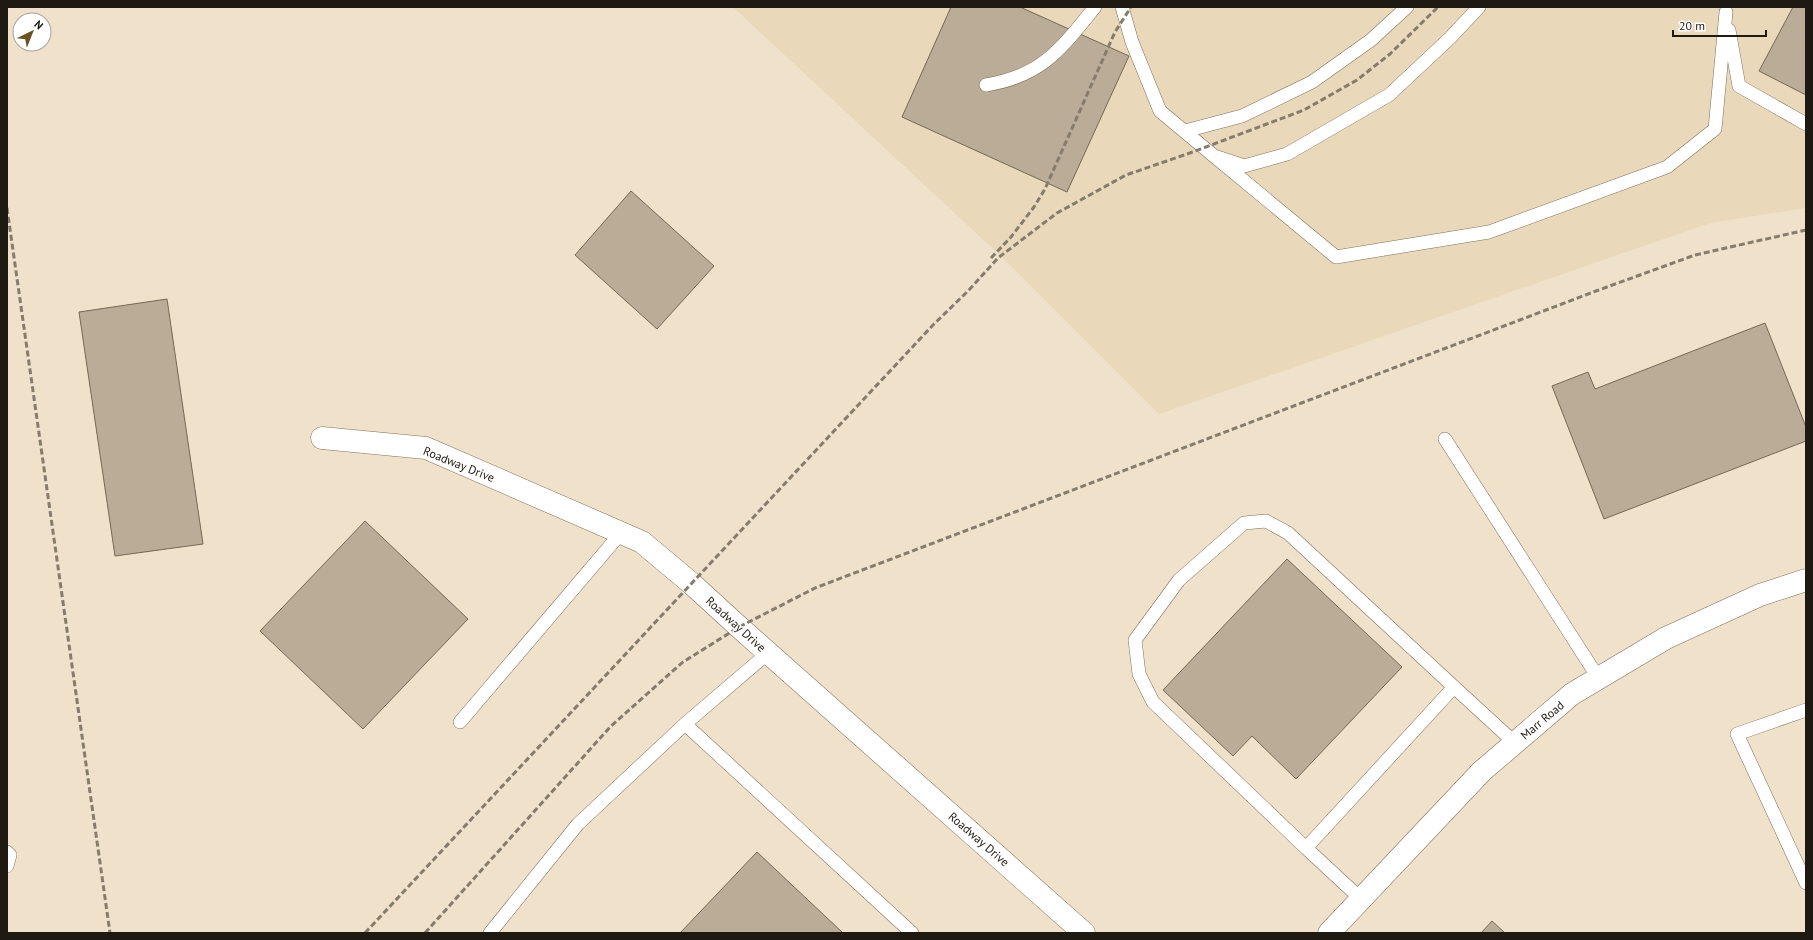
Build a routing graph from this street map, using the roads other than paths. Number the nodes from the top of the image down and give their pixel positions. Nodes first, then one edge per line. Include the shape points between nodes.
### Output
1 (1095, 7) edge
2 (1122, 7) edge
3 (1407, 7) edge
4 (1479, 7) edge
5 (1726, 9) edge
6 (986, 85) dead end
7 (1806, 124) edge
8 (1185, 131) junction
9 (1214, 156) junction
10 (322, 438) dead end
11 (1446, 439) dead end
12 (621, 533) junction
13 (1806, 580) edge
14 (768, 653) junction
15 (1599, 679) junction
16 (1454, 687) junction
17 (1806, 710) edge
18 (460, 722) dead end
19 (685, 724) junction
20 (1515, 743) junction
21 (1306, 848) junction
22 (7, 852) edge
23 (7, 866) edge
24 (1806, 883) edge
25 (1361, 899) junction
26 (490, 933) edge
27 (912, 933) edge
28 (1084, 933) edge
29 (1329, 933) edge

1 - 6 lane via 1049,60 1006,82
2 - 8 lane via 1132,42 1160,111
3 - 8 lane via 1371,40 1312,82 1242,116
4 - 9 lane via 1389,95 1287,154 1244,166
5 - 7 lane via 1739,86
5 - 9 lane via 1715,128 1667,167 1489,232 1336,257
8 - 9 lane
10 - 12 street, Roadway Drive via 426,448
11 - 15 lane
12 - 14 street, Roadway Drive via 642,542
12 - 18 lane
13 - 15 street, Marr Road via 1760,594 1666,638
14 - 19 lane
14 - 28 street, Roadway Drive
15 - 20 street, Marr Road via 1572,694
16 - 20 lane
16 - 21 lane
16 - 21 lane via 1288,533 1266,521 1244,523 1179,580 1135,640 1139,674 1153,702
17 - 24 lane via 1737,734
19 - 26 lane via 578,824
19 - 27 lane
20 - 25 street, Marr Road via 1482,771
21 - 25 lane
22 - 23 lane via 10,855
25 - 29 street, Marr Road

